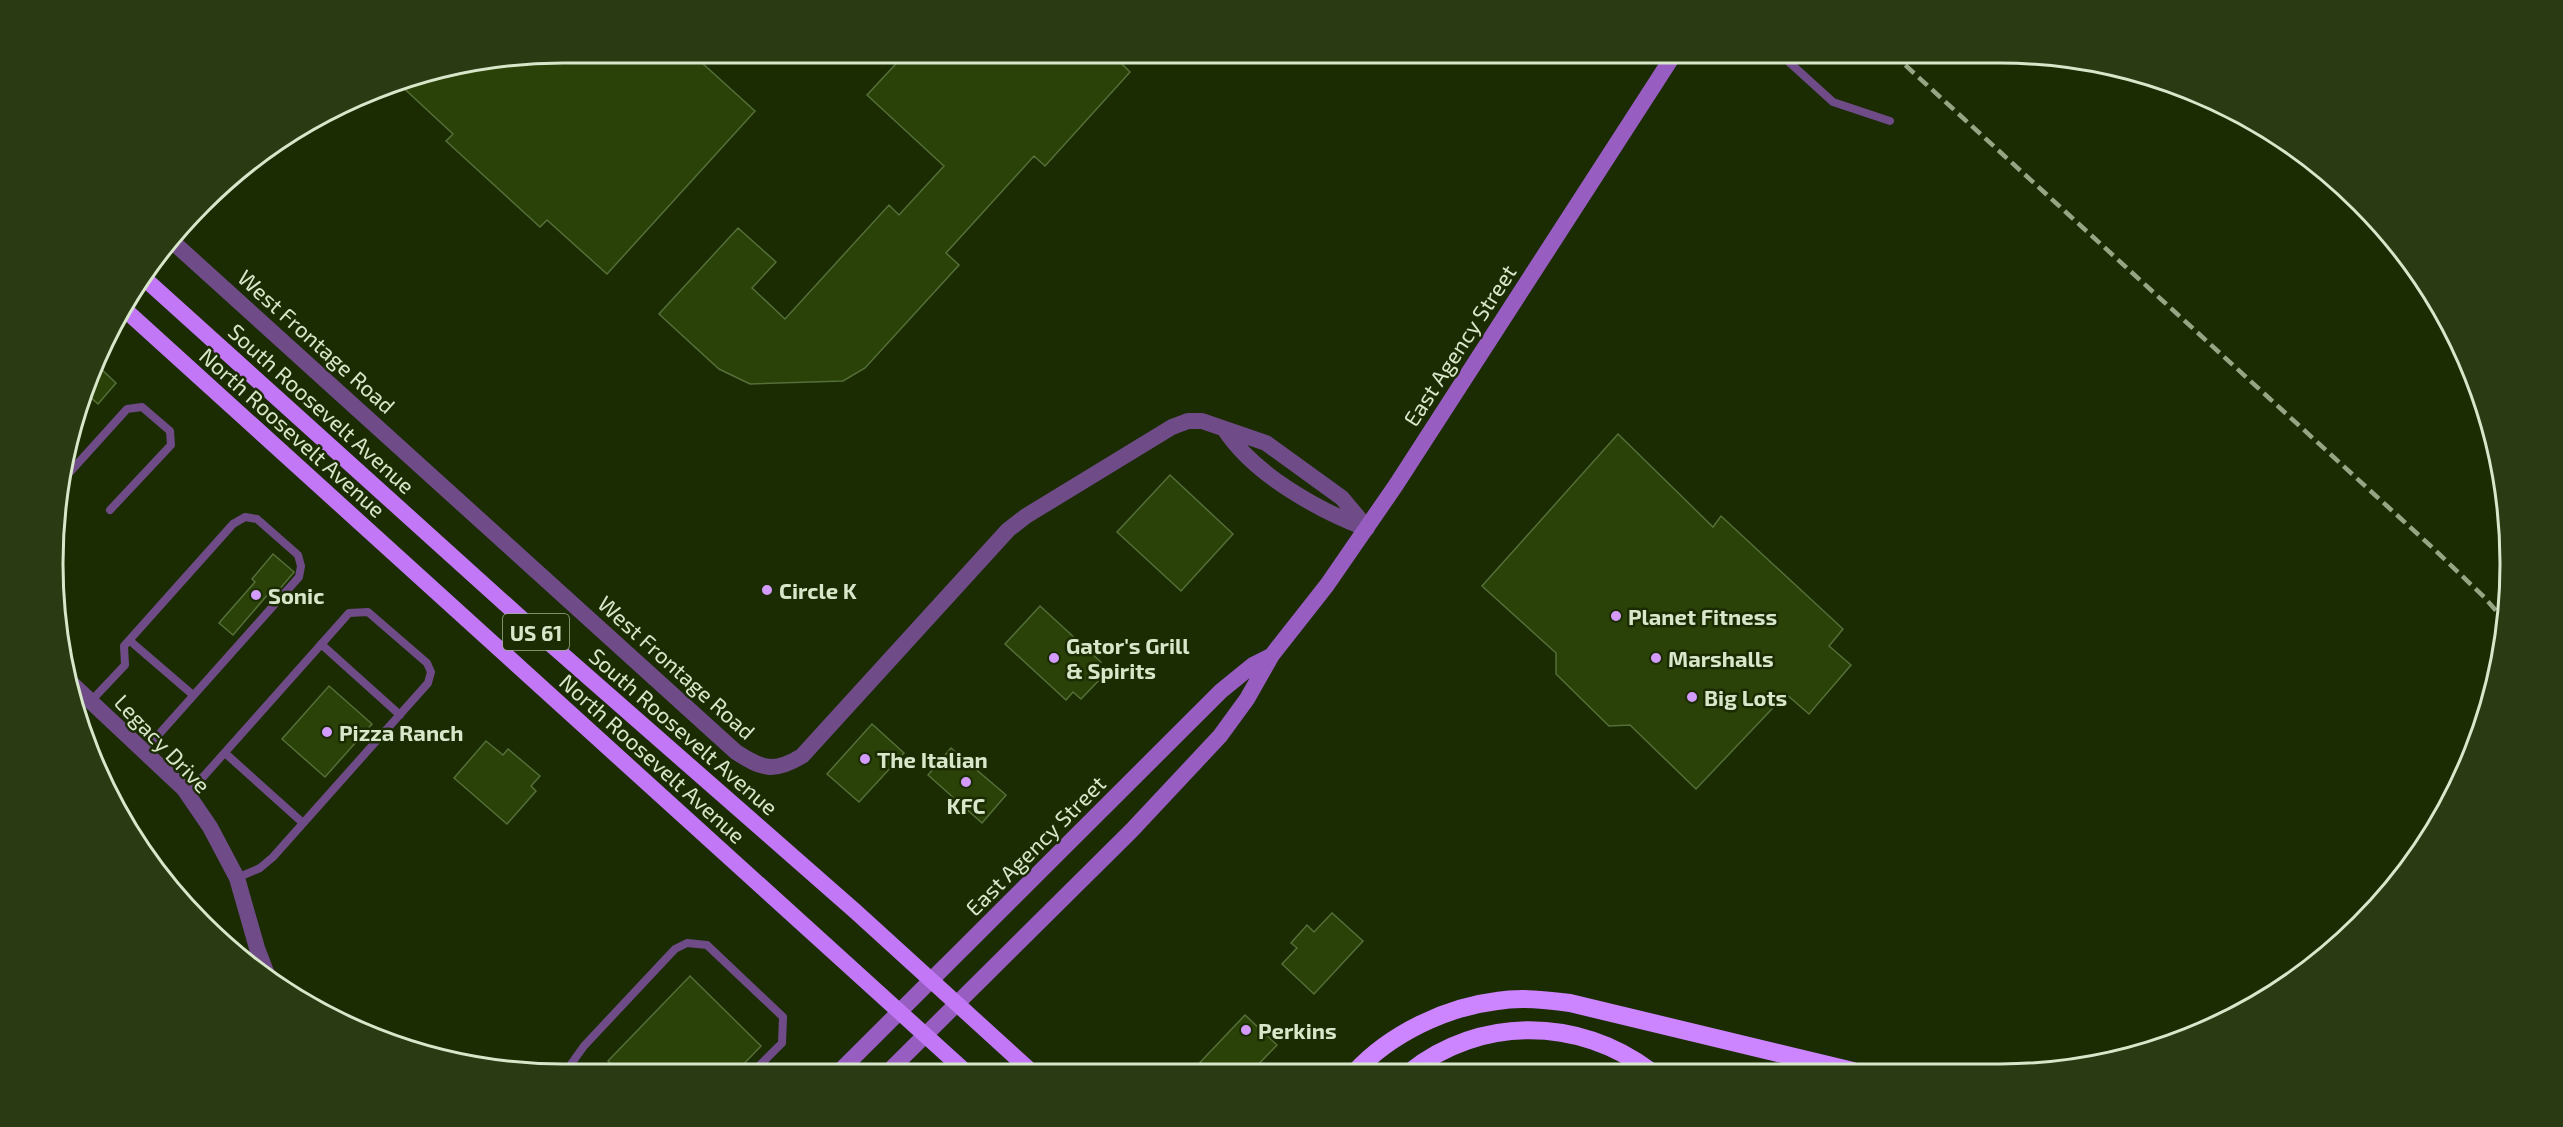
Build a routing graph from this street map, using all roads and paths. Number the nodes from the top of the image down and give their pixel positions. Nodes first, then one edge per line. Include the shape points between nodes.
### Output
1 (1668, 63) edge
2 (1791, 63) edge
3 (1890, 121) dead end
4 (177, 246) edge
5 (149, 282) edge
6 (130, 314) edge
7 (1226, 430) junction
8 (72, 469) edge
9 (110, 510) dead end
10 (1367, 528) junction
11 (129, 640) junction
12 (321, 644) junction
13 (1272, 656) junction
14 (79, 690) edge
15 (193, 695) junction
16 (91, 701) junction
17 (400, 715) junction
18 (144, 751) junction
19 (225, 753) junction
20 (184, 789) junction
21 (303, 823) junction
22 (237, 878) junction
23 (263, 964) edge
24 (932, 980) junction
25 (957, 1003) junction
26 (899, 1012) junction
27 (925, 1034) junction
28 (573, 1064) edge
29 (761, 1064) edge
30 (847, 1064) edge
31 (896, 1064) edge
32 (957, 1064) edge
33 (1023, 1064) edge
34 (1365, 1064) edge
35 (1419, 1064) edge
36 (1640, 1064) edge
37 (1824, 1064) edge

1 - 10 main road, East Agency Street
2 - 3 lane via 1833,102
4 - 7 street, West Frontage Road via 736,752 768,768 788,765 802,756 994,544 1026,516 1172,427 1202,421
5 - 24 highway, South Roosevelt Avenue / US 61 via 513,611
6 - 26 highway, North Roosevelt Avenue / US 61
7 - 10 street via 1249,459 1315,506
7 - 10 street, West Frontage Road via 1266,443 1308,472 1342,498
8 - 9 lane via 127,410 142,407 170,431 171,445
10 - 13 main road, East Agency Street
11 - 15 lane
11 - 15 lane via 233,524 245,517 257,519 298,555 302,566 299,577
11 - 16 lane via 124,646 125,665
12 - 17 lane
12 - 17 lane via 349,613 368,612 428,663 428,683
12 - 19 lane
13 - 24 main road, East Agency Street via 1221,691
13 - 25 main road, East Agency Street via 1247,699 1204,755
14 - 16 street, Legacy Drive
15 - 18 lane
16 - 18 street, Legacy Drive
17 - 21 lane
18 - 20 street, Legacy Drive
19 - 20 lane via 203,777
19 - 21 lane
20 - 22 street, Legacy Drive
21 - 22 lane via 260,868
22 - 23 street, Legacy Drive
24 - 25 highway, South Roosevelt Avenue / US 61
24 - 26 main road, East Agency Street
25 - 27 main road, East Agency Street
25 - 33 highway, South Roosevelt Avenue / US 61
26 - 27 highway, North Roosevelt Avenue / US 61
26 - 30 main road, East Agency Street
27 - 31 main road, East Agency Street
27 - 32 highway, North Roosevelt Avenue / US 61
28 - 29 lane via 675,949 687,943 707,945 783,1017 782,1043
34 - 37 highway via 1391,1042 1423,1024 1466,1007 1498,1000 1537,999 1570,1003
35 - 36 highway via 1453,1046 1520,1029 1589,1038 1617,1049

